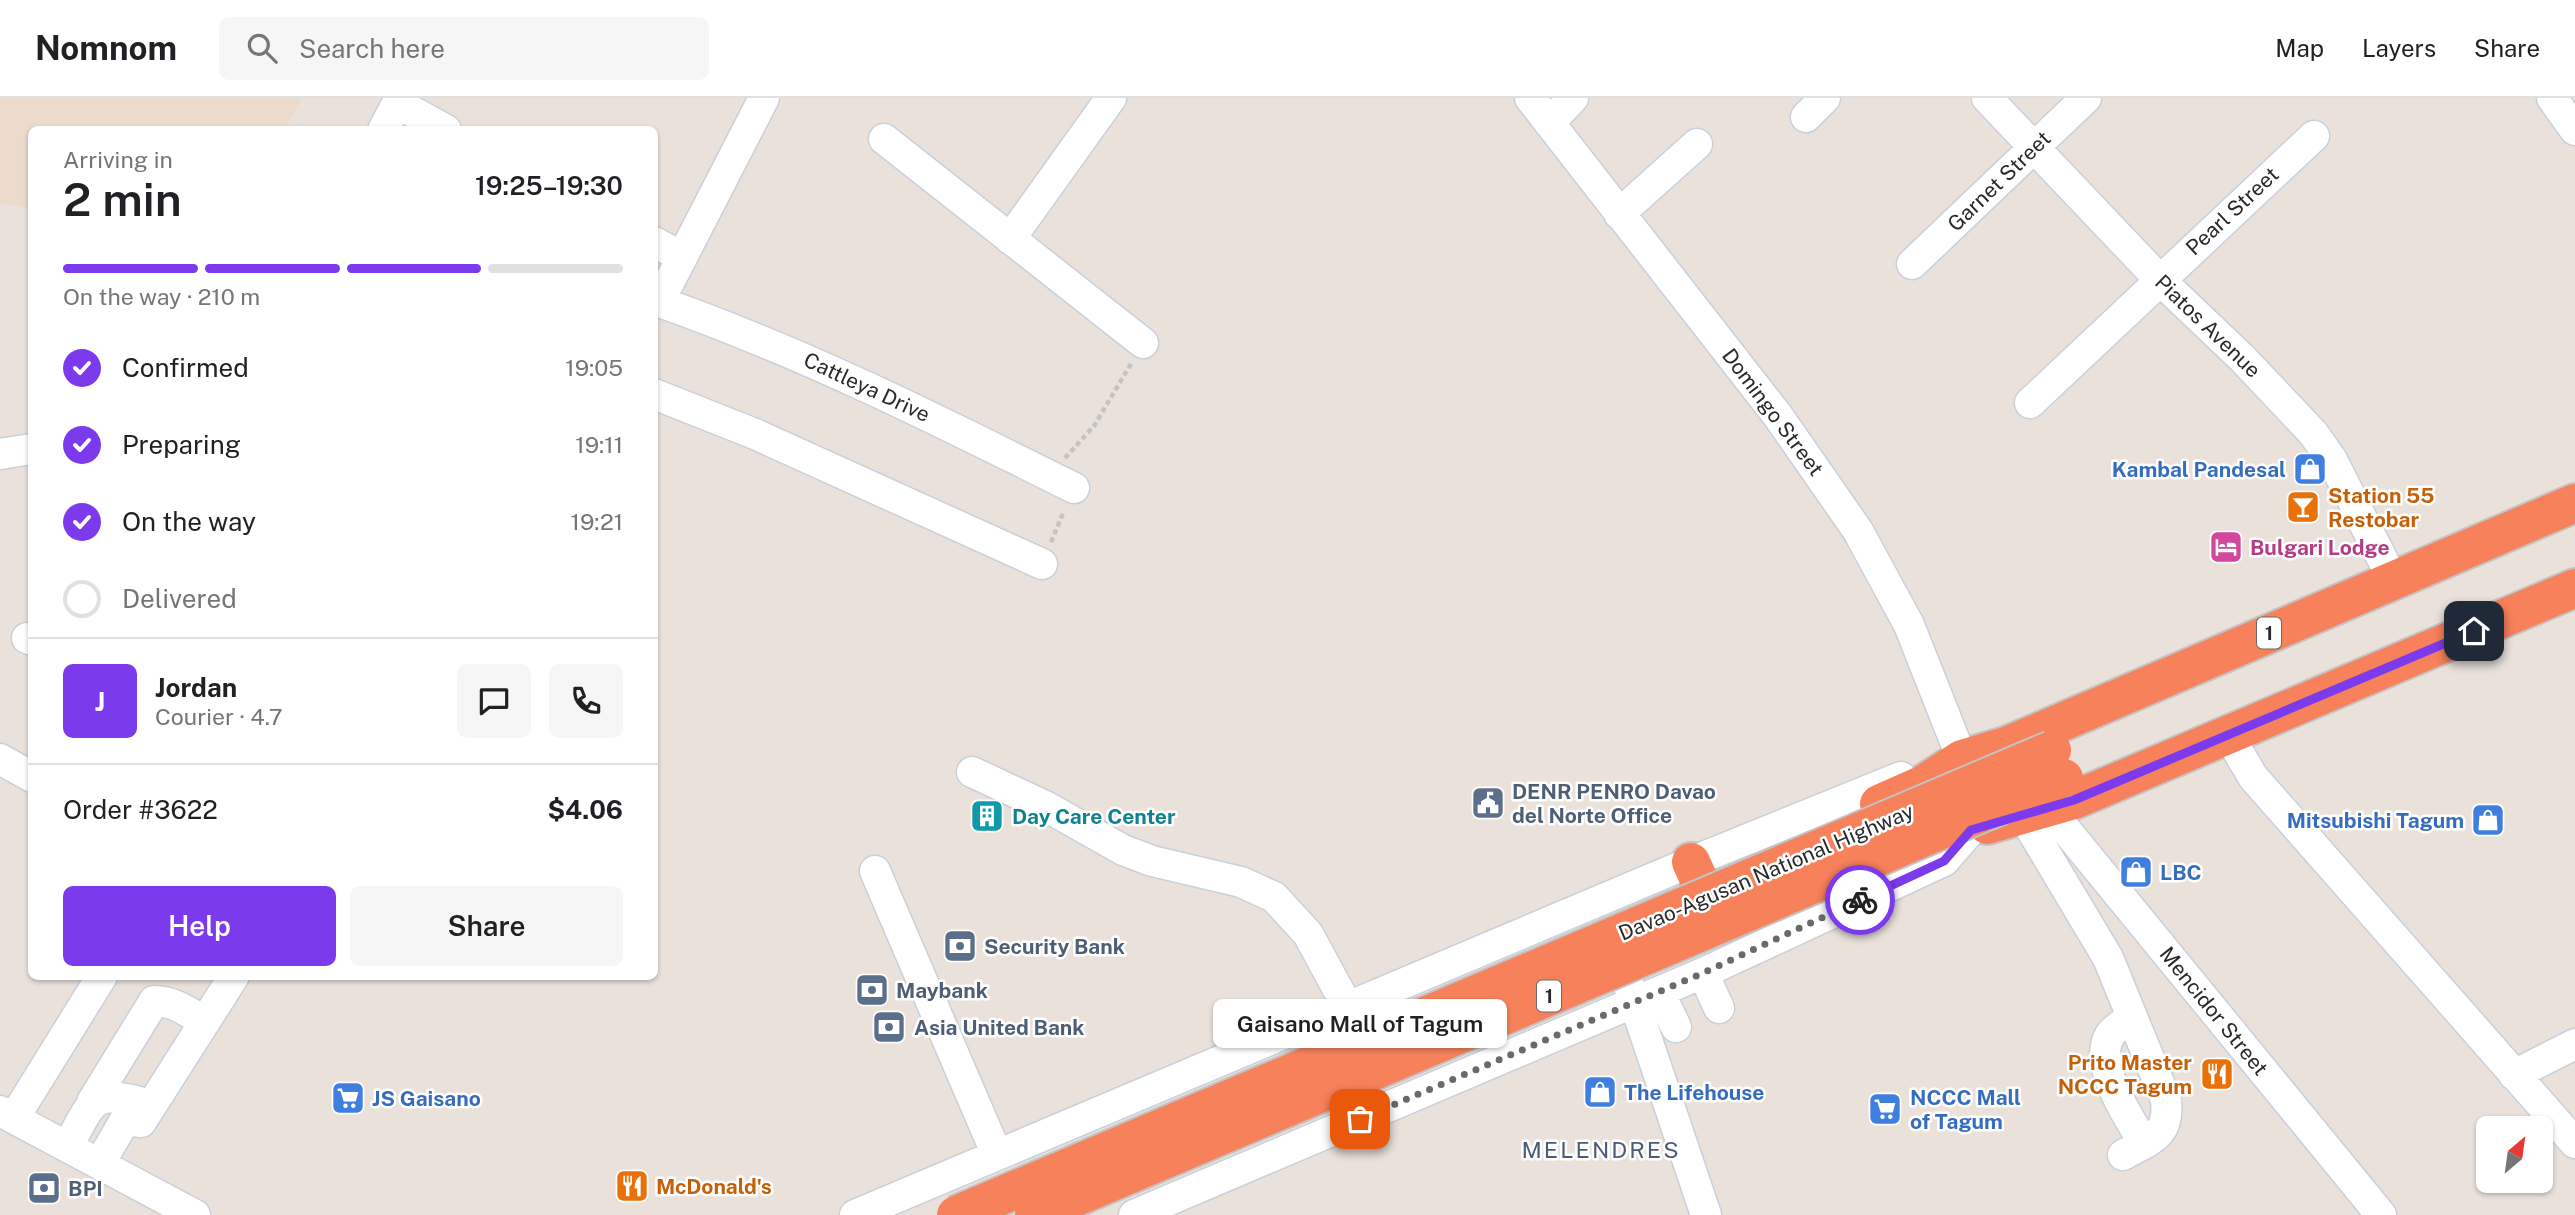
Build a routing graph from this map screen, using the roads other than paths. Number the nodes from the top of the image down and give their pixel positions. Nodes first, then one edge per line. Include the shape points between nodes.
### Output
1 (1111, 98) edge
2 (1530, 98) edge
3 (1573, 98) edge
4 (1987, 98) edge
5 (2086, 98) edge
6 (2552, 98) edge
7 (758, 100) edge
8 (398, 101) edge
9 (1549, 122) junction
10 (385, 126) edge
11 (439, 126) edge
12 (2575, 130) edge
13 (2314, 136) dead end
14 (884, 139) dead end
15 (1697, 144) dead end
16 (2033, 148) junction
17 (1619, 214) junction
18 (1010, 239) junction
19 (658, 244) edge
20 (682, 257) junction
21 (1912, 264) dead end
22 (2159, 279) junction
23 (658, 299) edge
24 (658, 301) edge
25 (1143, 343) road end
26 (658, 396) edge
27 (2030, 403) dead end
28 (28, 450) edge
29 (0, 454) edge
30 (2575, 486) edge
31 (1074, 488) road end
32 (2575, 503) edge
33 (2575, 528) edge
34 (2575, 561) edge
35 (1042, 564) road end
36 (2390, 573) junction
37 (2575, 588) edge
38 (2575, 604) edge
39 (2426, 659) junction
40 (2236, 748) junction
41 (0, 759) edge
42 (1962, 759) junction
43 (972, 772) dead end
44 (28, 775) edge
45 (2046, 794) junction
46 (1971, 830) junction
47 (875, 871) dead end
48 (1695, 872) junction
49 (1703, 973) junction
50 (99, 980) edge
51 (231, 980) edge
52 (1640, 990) junction
53 (1347, 1006) junction
54 (1719, 1009) dead end
55 (2132, 1017) junction
56 (205, 1022) junction
57 (1675, 1027) dead end
58 (2575, 1044) edge
59 (1293, 1060) junction
60 (2514, 1075) junction
61 (92, 1102) junction
62 (151, 1105) junction
63 (1314, 1108) junction
64 (7, 1114) edge
65 (1253, 1134) junction
66 (2575, 1143) edge
67 (68, 1146) junction
68 (996, 1155) junction
69 (100, 1163) junction
70 (195, 1215) edge
71 (855, 1215) edge
72 (956, 1215) edge
73 (1034, 1215) edge
74 (1062, 1215) edge
75 (1135, 1215) edge
76 (1706, 1215) edge
77 (2381, 1215) edge

1 - 18 street
2 - 9 street, Domingo Street
3 - 9 street
4 - 16 street, Piatos Avenue
5 - 16 street, Garnet Street
6 - 12 street
7 - 20 street
8 - 10 street
8 - 11 street
9 - 17 street, Domingo Street
13 - 22 street, Pearl Street
14 - 18 street
15 - 17 street
16 - 21 street, Garnet Street
16 - 22 street, Piatos Avenue
17 - 42 street, Domingo Street via 1778,416 1858,531 1909,625
18 - 25 street
19 - 20 street
20 - 23 street
22 - 27 street, Pearl Street
22 - 36 street, Piatos Avenue via 2313,433 2332,460
24 - 31 street, Cattleya Drive via 882,392
26 - 35 street via 755,434
28 - 29 street
30 - 36 street
32 - 36 highway, Davao-Agusan National Highway / 1
33 - 45 highway, Davao-Agusan National Highway / 1
34 - 45 highway, Davao-Agusan National Highway / 1
36 - 42 highway, Davao-Agusan National Highway / 1 via 2006,746
37 - 39 highway, Davao-Agusan National Highway / 1
38 - 39 street
39 - 40 street
39 - 45 highway, Davao-Agusan National Highway / 1
40 - 45 street via 2100,807
40 - 60 street via 2253,777
41 - 44 street
42 - 45 highway via 1987,799 2000,810
42 - 46 highway via 1974,804
42 - 48 highway, Davao-Agusan National Highway / 1 via 1922,785
43 - 53 street via 1123,850 1241,882 1273,897 1308,934
45 - 46 highway, Davao-Agusan National Highway / 1
45 - 55 street via 2092,926
45 - 72 highway, Davao-Agusan National Highway / 1, bridge
45 - 73 highway, Davao-Agusan National Highway / 1, bridge
45 - 77 street, Mencidor Street
46 - 49 street via 1944,861
46 - 52 highway, Davao-Agusan National Highway / 1
47 - 68 street
48 - 53 street
48 - 59 highway, Davao-Agusan National Highway / 1
49 - 52 street
49 - 54 street
50 - 64 street
51 - 56 street
52 - 57 street
52 - 63 highway, Davao-Agusan National Highway / 1
52 - 75 street
52 - 76 street
53 - 68 street
55 - 55 street via 2166,1100 2168,1118 2158,1135 2133,1149 2105,1056 2111,1033
56 - 61 street via 172,1004 154,1001
56 - 62 street
58 - 60 street
59 - 63 highway via 1295,1087
59 - 65 highway, Davao-Agusan National Highway / 1 via 1232,1085 1249,1106
60 - 66 street
61 - 62 street via 108,1095
61 - 67 street
62 - 69 street via 141,1122 125,1120
63 - 65 highway, Davao-Agusan National Highway / 1
64 - 67 street
65 - 74 highway, Davao-Agusan National Highway / 1
67 - 69 street
68 - 71 street
69 - 70 street

